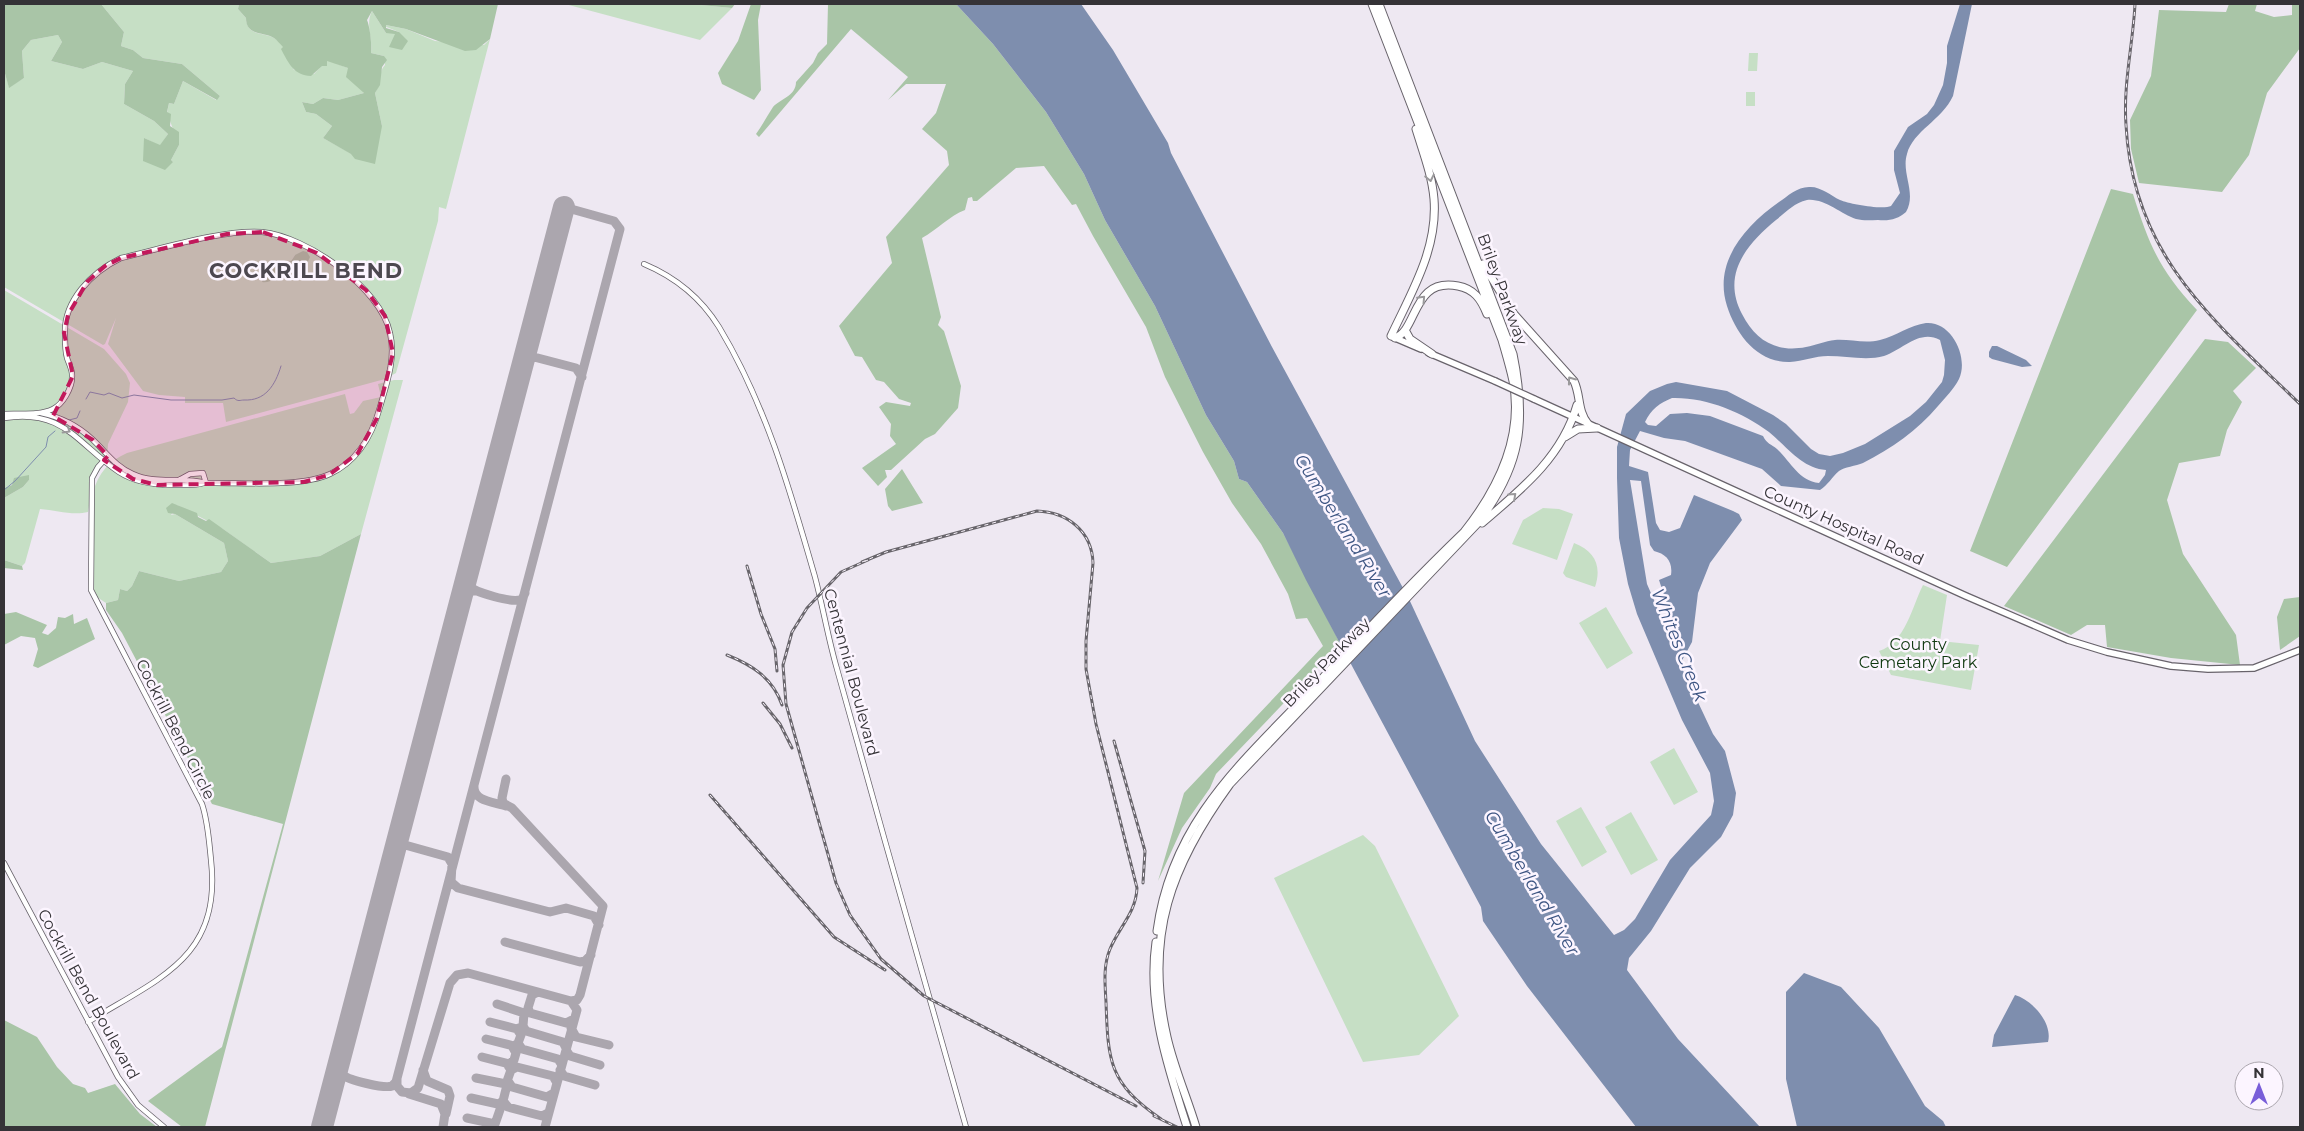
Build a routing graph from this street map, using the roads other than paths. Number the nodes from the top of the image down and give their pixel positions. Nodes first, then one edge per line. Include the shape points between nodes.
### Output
1 (1372, 4) edge
2 (1379, 4) edge
3 (1408, 97) junction
4 (1467, 231) junction
5 (644, 264) dead end
6 (1405, 330) junction
7 (1393, 337) junction
8 (1432, 354) junction
9 (1510, 369) junction
10 (1578, 402) junction
11 (55, 408) junction
12 (41, 413) junction
13 (5, 416) edge
14 (53, 416) junction
15 (1574, 418) junction
16 (51, 421) junction
17 (1588, 424) junction
18 (1597, 428) junction
19 (1565, 437) junction
20 (106, 458) junction
21 (178, 480) junction
22 (206, 483) junction
23 (1463, 540) junction
24 (1446, 553) junction
25 (2300, 650) edge
26 (1335, 669) junction
27 (4, 863) edge
28 (88, 1022) junction
29 (1195, 1124) edge
30 (164, 1127) edge
31 (966, 1127) edge
32 (1187, 1127) edge

1 - 3 highway, Briley Parkway
2 - 4 highway, Briley Parkway
3 -> 7 highway via 1432,186 1434,222 1424,263
3 - 9 highway, Briley Parkway via 1502,340
10 -> 4 highway via 1574,381 1514,314 1489,276
4 - 23 highway, Briley Parkway via 1513,354 1521,412 1518,439 1505,482 1491,506
5 - 31 street, Centennial Boulevard via 679,284 711,316 745,375 770,432 815,578 836,667
6 - 7 highway
6 - 8 highway via 1410,339
6 -> 9 highway via 1417,304 1430,292 1444,285 1466,288 1480,299
7 - 8 main road, County Hospital Road
8 - 15 main road, County Hospital Road, bridge
9 - 24 highway, Briley Parkway via 1515,400 1514,427 1503,471 1492,494
10 - 15 highway
10 - 17 highway
11 - 12 street
11 - 14 street
11 - 22 street via 66,396 72,376 64,333 68,315 87,282 105,266 121,258 227,234 263,232 293,241 317,253 366,290 385,316 393,353 390,374 371,435 358,453 329,474 304,482
12 - 13 street
12 - 14 street
13 - 16 street
14 - 16 street
14 - 20 street via 84,432
15 - 17 main road, County Hospital Road
15 - 19 highway
16 -> 20 street
17 - 18 main road, County Hospital Road
18 - 19 highway via 1578,429
18 - 25 main road, County Hospital Road via 2068,640 2162,664 2208,669 2254,668
23 -> 19 highway via 1541,471
20 - 21 street via 133,475 152,480
20 - 22 street via 120,473 148,484
20 - 28 street, Cockrill Bend Circle via 92,478 89,580 94,599 202,804 208,829 213,895 205,928 183,960
21 - 22 street
21 - 22 street via 198,472 203,473
23 - 24 highway, Briley Parkway
24 - 26 highway, Briley Parkway
26 - 29 highway, Briley Parkway via 1230,784 1207,816 1182,861 1170,894 1160,949 1161,1004 1182,1088
26 - 32 highway, Briley Parkway via 1224,781 1200,815 1172,870 1159,919 1154,976 1159,1030
27 - 28 street, Cockrill Bend Boulevard
28 - 30 street, Cockrill Bend Boulevard via 125,1088 138,1105

